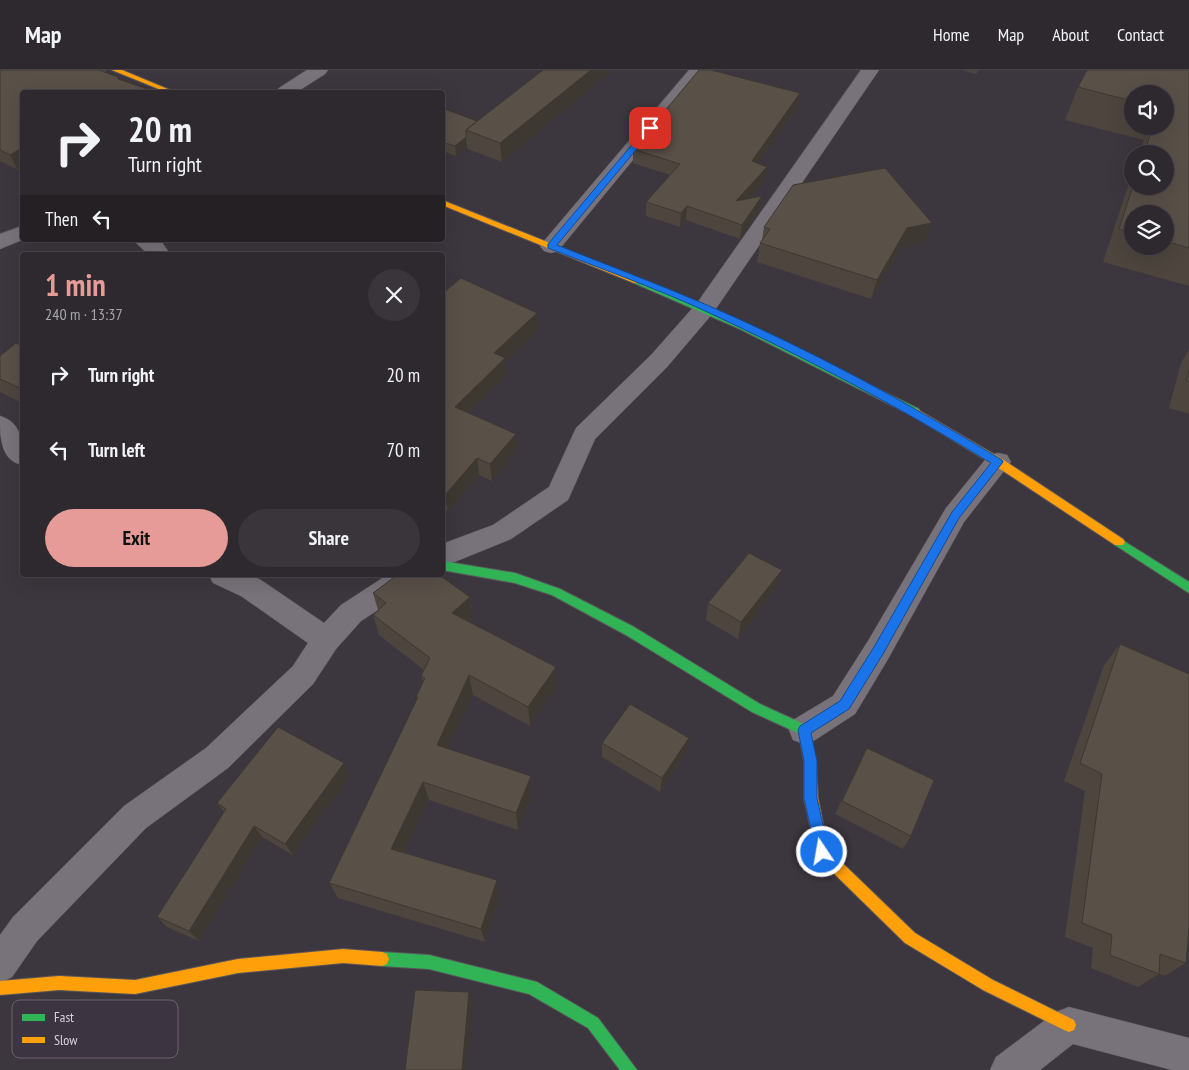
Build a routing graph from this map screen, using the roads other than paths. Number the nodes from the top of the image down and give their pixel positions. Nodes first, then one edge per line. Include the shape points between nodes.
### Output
1 (116, 70) edge
2 (319, 70) edge
3 (698, 70) edge
4 (870, 70) edge
5 (141, 88) edge
6 (156, 90) edge
7 (288, 90) edge
8 (445, 203) edge
9 (20, 233) edge
10 (0, 242) edge
11 (148, 242) edge
12 (551, 246) junction
13 (158, 252) edge
14 (705, 308) junction
15 (0, 425) edge
16 (20, 453) edge
17 (998, 462) junction
18 (445, 555) edge
19 (445, 565) edge
20 (227, 577) edge
21 (406, 577) edge
22 (1189, 588) edge
23 (326, 640) junction
24 (804, 730) junction
25 (0, 965) edge
26 (0, 988) edge
27 (1069, 1025) junction
28 (1189, 1056) edge
29 (629, 1070) edge
30 (1009, 1070) edge

1 - 5 street
2 - 7 street
3 - 12 street
4 - 14 street
5 - 6 street
8 - 12 street
9 - 10 street
11 - 13 street
12 - 14 street
14 - 17 street via 922,416
14 - 18 street via 659,361 585,434 559,493 502,532
15 - 16 street
17 - 22 street
17 - 24 street via 956,515 844,705
19 - 24 street via 500,574 556,591 611,620 751,705
20 - 23 street via 251,588
21 - 23 street via 351,613
23 - 25 street via 303,675 217,758 134,817 25,929
24 - 27 street via 810,761 810,798 822,852 910,938 988,985
26 - 29 street via 59,983 135,987 238,966 344,956 429,962 532,987 593,1023
27 - 28 street
27 - 30 street

